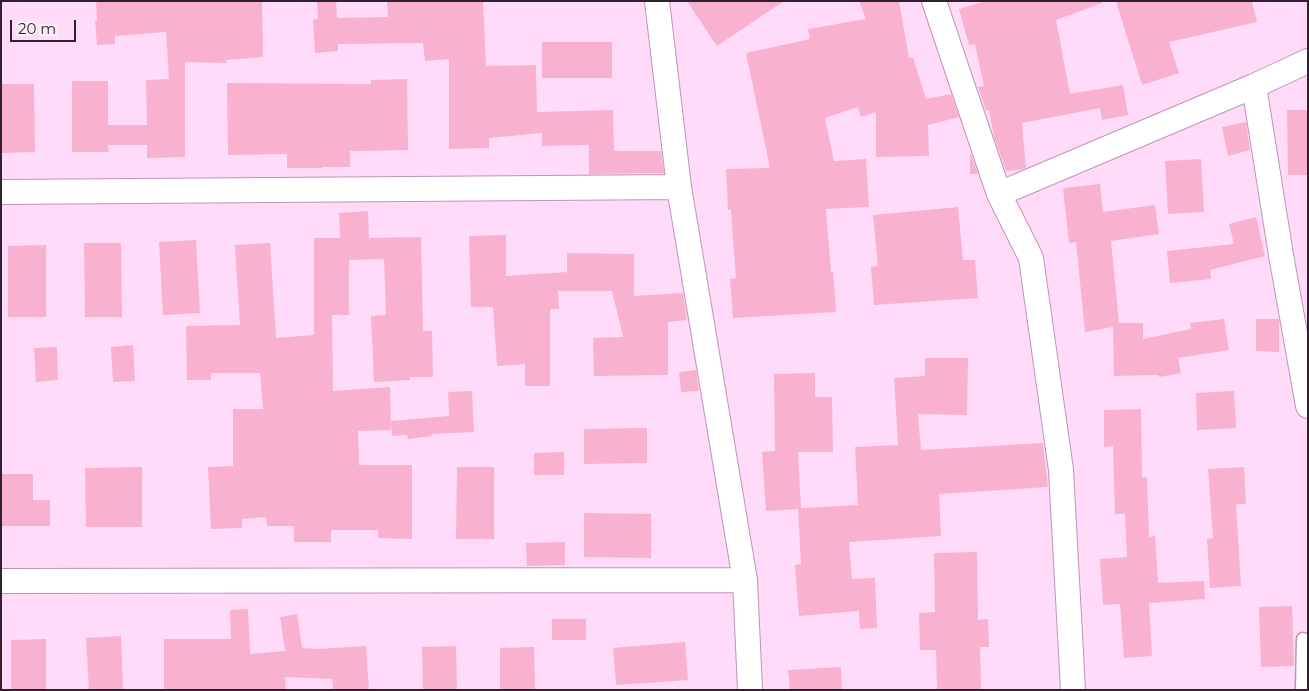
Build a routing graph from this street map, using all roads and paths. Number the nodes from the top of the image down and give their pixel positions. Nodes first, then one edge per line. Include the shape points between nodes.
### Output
1 (657, 1) edge
2 (934, 1) edge
3 (1308, 61) edge
4 (1254, 86) junction
5 (679, 187) junction
6 (1, 192) edge
7 (999, 194) junction
8 (1308, 406) edge
9 (745, 580) junction
10 (1, 581) edge
11 (1303, 639) dead end
12 (750, 690) edge
13 (1073, 690) edge
14 (1302, 690) edge

1 - 5 street
2 - 7 street
3 - 4 street
4 - 7 street
4 - 8 street
5 - 6 street
5 - 9 street
7 - 13 street via 1031,258 1061,470
9 - 10 street
9 - 12 street
11 - 14 lane

